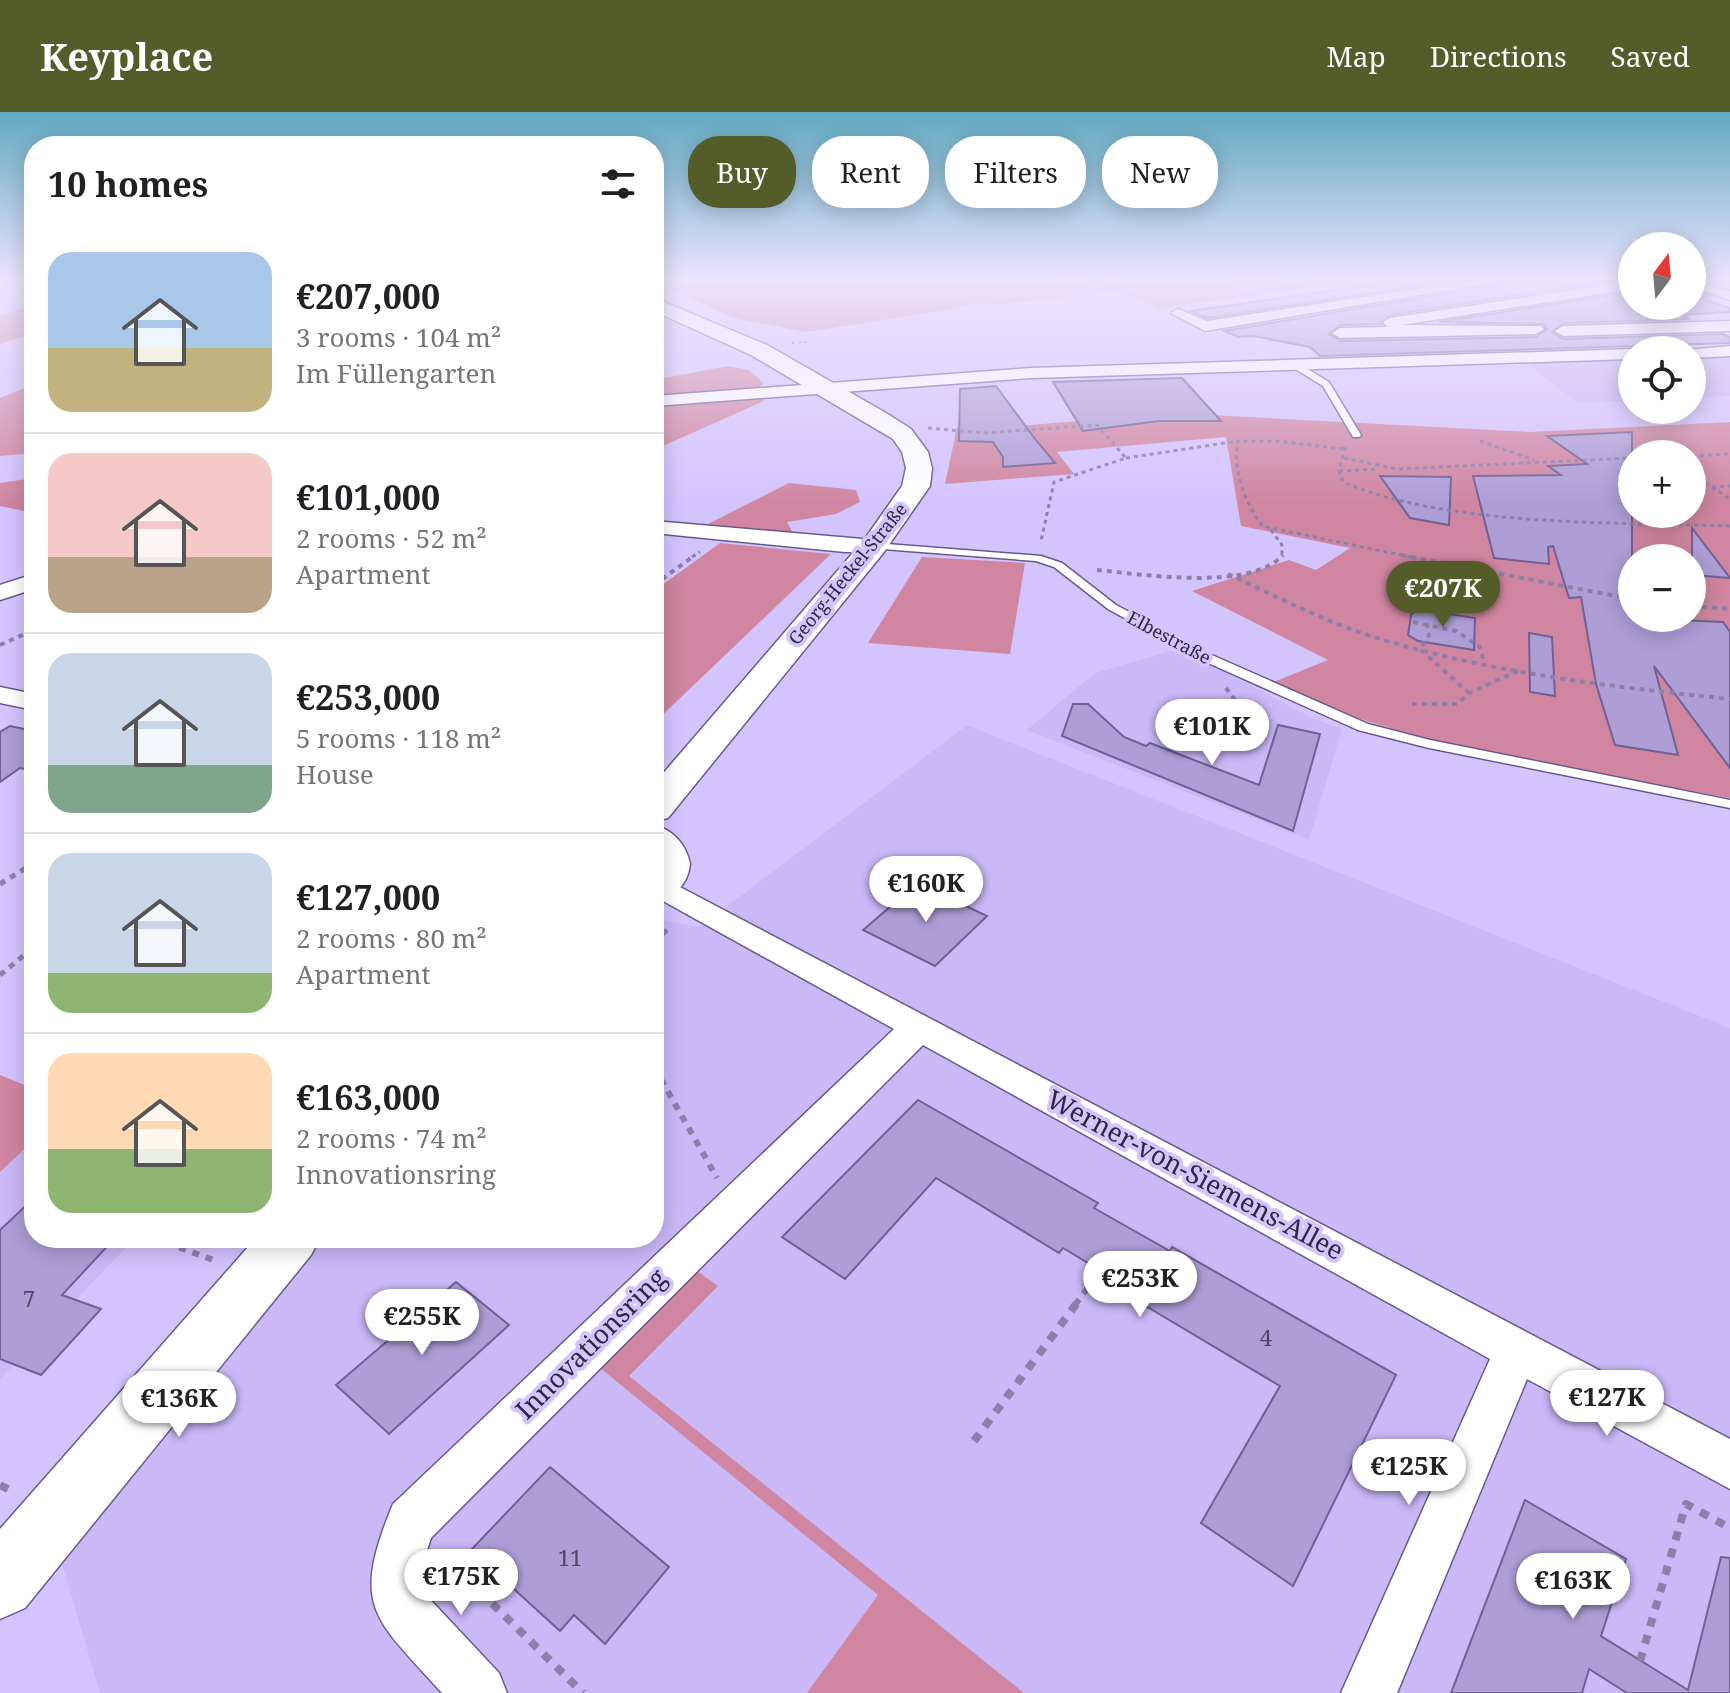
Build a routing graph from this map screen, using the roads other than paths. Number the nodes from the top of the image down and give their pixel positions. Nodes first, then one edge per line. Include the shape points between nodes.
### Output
1 (768, 355) edge
2 (1368, 355) edge
3 (1468, 355) edge
4 (1609, 355) edge
5 (1572, 356) joint
6 (1474, 359) junction
7 (1379, 362) junction
8 (1295, 365) junction
9 (828, 388) junction
10 (664, 400) edge
11 (1356, 435) road end
12 (664, 528) edge
13 (874, 546) junction
14 (24, 585) edge
15 (0, 593) edge
16 (0, 695) edge
17 (24, 700) edge
18 (664, 797) edge
19 (1730, 804) edge
20 (664, 847) edge
21 (664, 873) edge
22 (664, 892) edge
23 (920, 1026) junction
24 (275, 1257) edge
25 (1517, 1349) junction
26 (1730, 1465) edge
27 (0, 1583) edge
28 (479, 1693) edge
29 (1369, 1693) edge

1 - 9 street, Georg-Heckel-Straße
2 - 7 street
3 - 6 street
4 - 5 street
5 - 6 street
6 - 7 street
7 - 8 street
8 - 9 street via 1031,373
8 - 11 lane via 1326,384
9 - 10 street
9 - 13 street, Georg-Heckel-Straße via 902,434 915,452 916,486
12 - 13 street, Elbestraße
13 - 18 street, Georg-Heckel-Straße
13 - 19 lane, Elbestraße via 1037,558 1058,565 1112,607 1210,660 1382,733
14 - 15 street
16 - 17 street
20 - 21 street via 670,860
22 - 23 street, Werner-von-Siemens-Allee
23 - 25 street, Werner-von-Siemens-Allee
23 - 28 street, Innovationsring via 411,1522 398,1559 399,1605
24 - 27 street
25 - 26 street, Werner-von-Siemens-Allee
25 - 29 street

